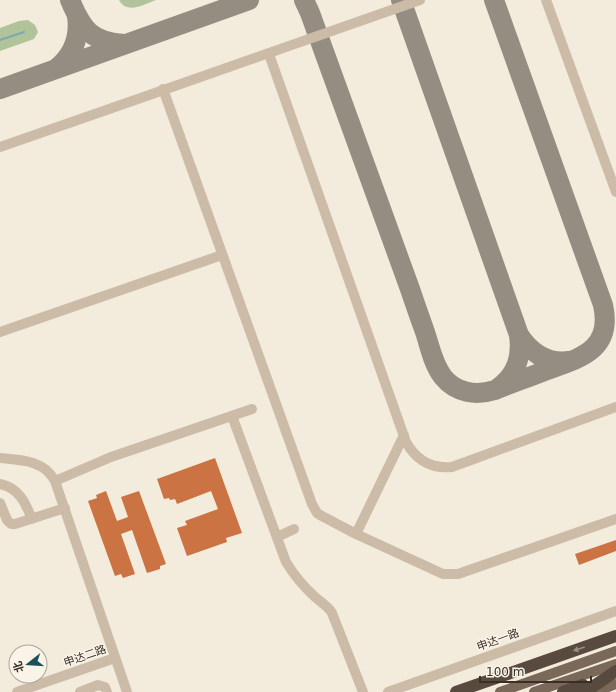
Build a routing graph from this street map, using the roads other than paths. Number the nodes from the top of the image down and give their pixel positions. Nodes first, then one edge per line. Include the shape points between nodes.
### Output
1 (420, 0) edge
2 (546, 0) edge
3 (269, 54) junction
4 (163, 89) junction
5 (0, 147) edge
6 (616, 192) edge
7 (222, 255) junction
8 (0, 332) edge
9 (616, 407) edge
10 (252, 409) dead end
11 (232, 416) junction
12 (404, 435) junction
13 (0, 458) edge
14 (55, 481) junction
15 (0, 484) edge
16 (0, 503) edge
17 (65, 508) junction
18 (32, 519) junction
19 (616, 519) edge
20 (294, 529) dead end
21 (356, 534) junction
22 (277, 537) junction
23 (616, 611) edge
24 (616, 636) edge
25 (616, 651) edge
26 (116, 658) junction
27 (616, 664) edge
28 (616, 672) edge
29 (616, 684) edge
30 (584, 688) edge
31 (17, 692) edge
32 (80, 692) edge
33 (107, 692) edge
34 (127, 692) edge
35 (363, 692) edge
36 (388, 692) edge
37 (456, 692) edge
38 (500, 692) edge
39 (534, 692) edge
40 (563, 692) edge
41 (595, 692) edge

1 - 3 street
2 - 6 street
3 - 4 street
3 - 12 street
4 - 5 street
4 - 7 street
7 - 8 street
7 - 21 street via 314,509 320,515
9 - 12 street via 452,467 434,466 416,457
10 - 11 street
11 - 14 street via 111,458
11 - 22 street
12 - 21 street
13 - 14 street via 39,464
14 - 17 street
15 - 18 street via 17,491
16 - 18 street via 11,524
17 - 18 street
17 - 26 street
19 - 21 street via 452,575 443,574
20 - 22 street
22 - 35 street via 292,573 335,617
23 - 36 street, 申达一路
24 -> 37 highway
25 - 38 main road
26 - 31 street, 申达二路
26 - 34 street
27 - 39 main road
28 - 30 highway, bridge
29 - 41 main road
30 - 40 highway
32 - 33 street via 102,685

